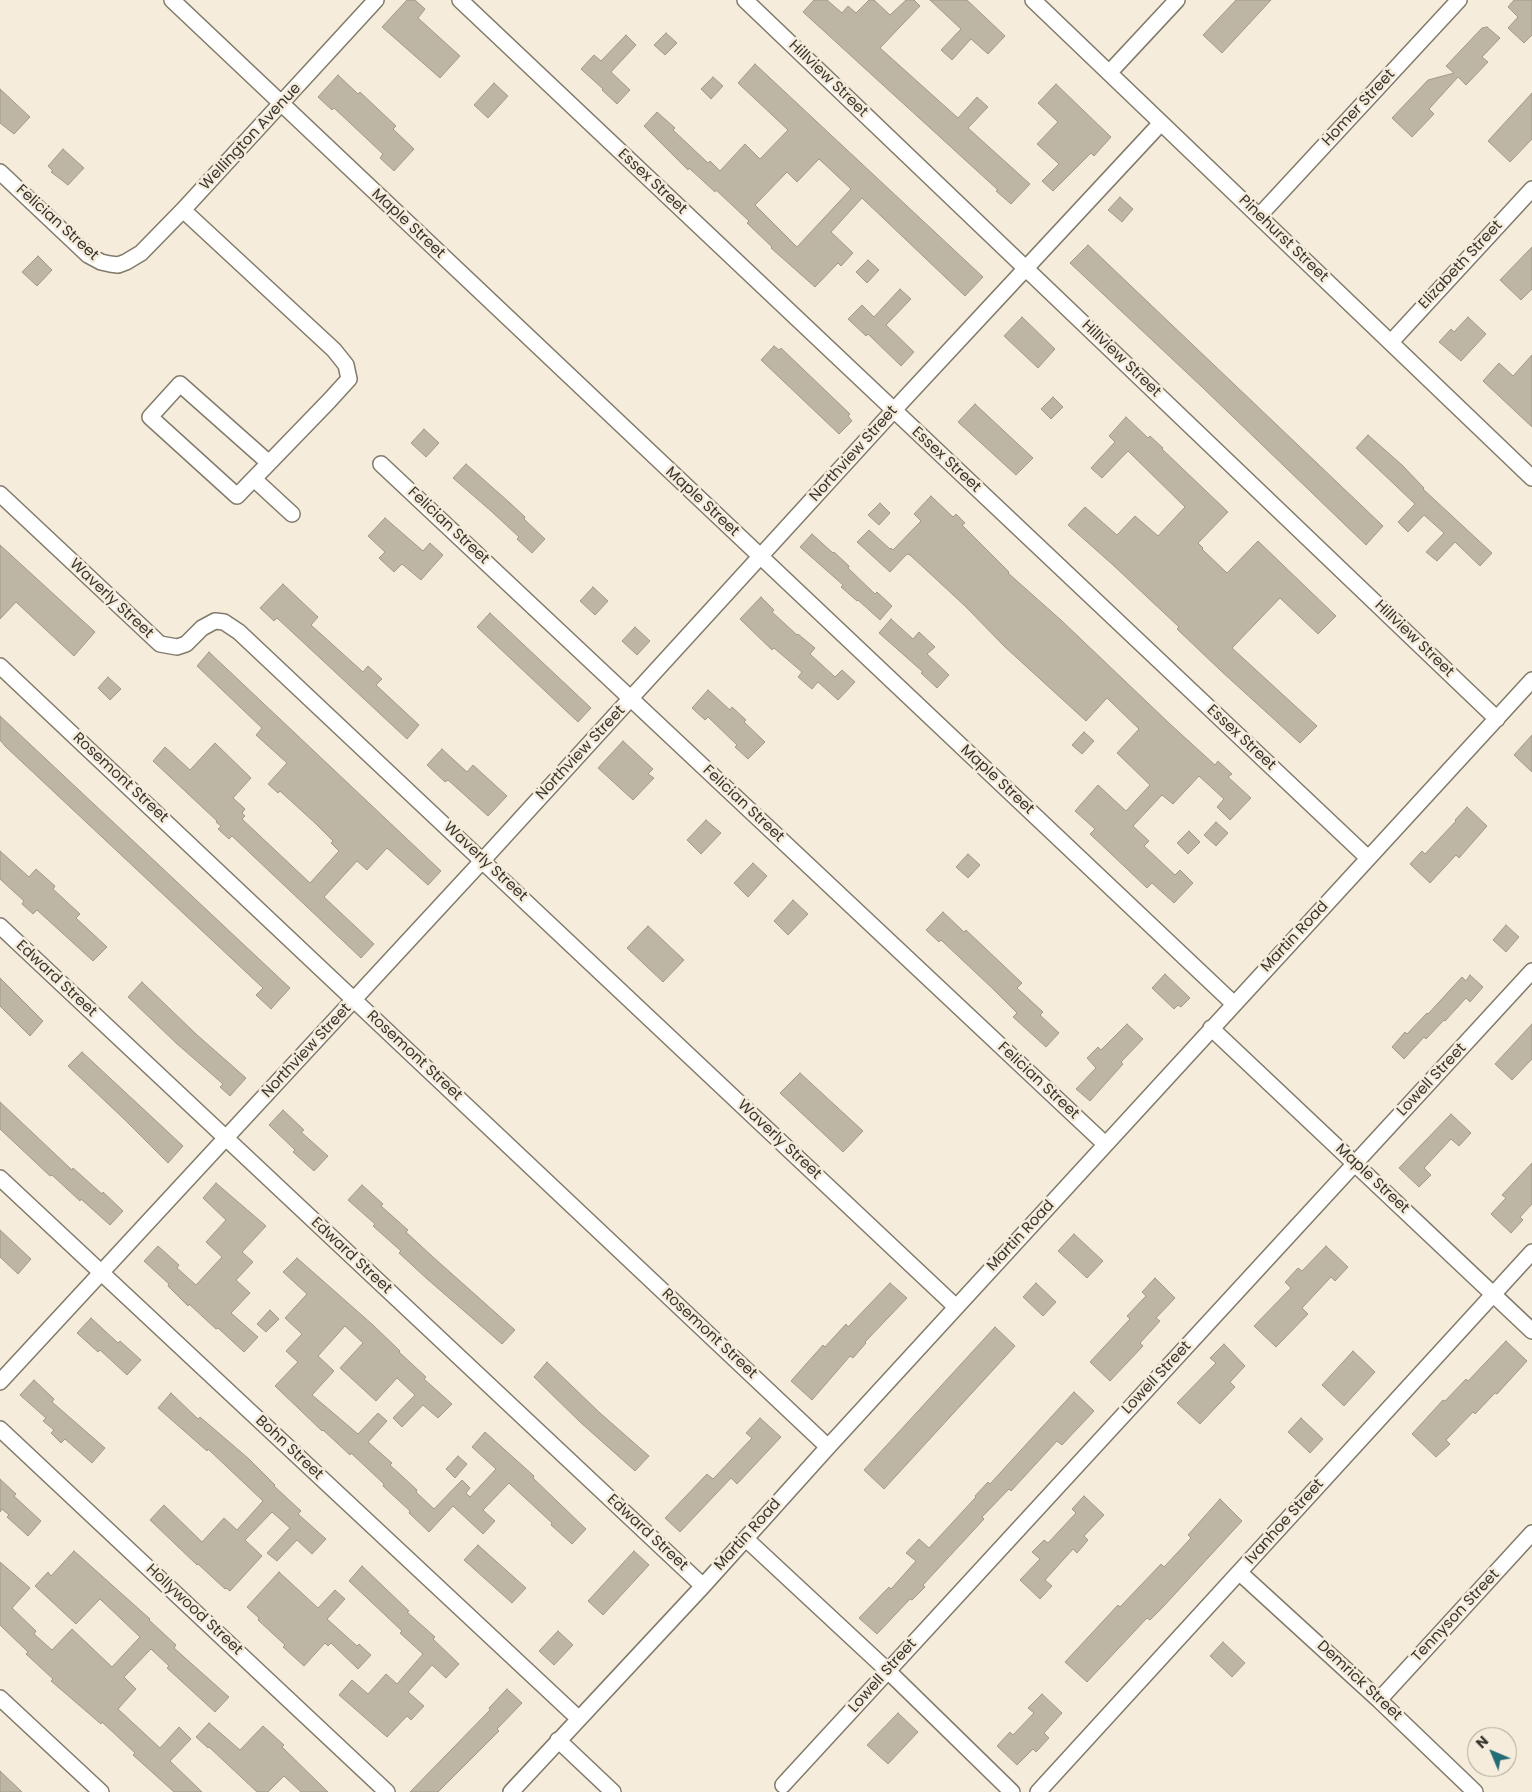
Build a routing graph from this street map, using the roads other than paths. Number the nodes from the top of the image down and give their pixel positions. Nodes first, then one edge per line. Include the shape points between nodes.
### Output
1 (172, 0) edge
2 (376, 0) edge
3 (460, 0) edge
4 (745, 0) edge
5 (1033, 0) edge
6 (1177, 0) edge
7 (1459, 0) edge
8 (1109, 73) junction
9 (282, 104) junction
10 (1161, 123) junction
11 (0, 172) edge
12 (1532, 189) edge
13 (183, 210) junction
14 (1259, 216) junction
15 (118, 265) joint
16 (1026, 268) junction
17 (1391, 342) junction
18 (894, 410) junction
19 (269, 463) junction
20 (381, 464) dead end
21 (1532, 478) edge
22 (254, 479) junction
23 (0, 494) edge
24 (292, 514) dead end
25 (761, 557) junction
26 (0, 666) edge
27 (1532, 680) edge
28 (631, 699) junction
29 (1497, 719) junction
30 (1368, 858) junction
31 (482, 860) junction
32 (0, 926) edge
33 (1532, 971) edge
34 (354, 999) junction
35 (1234, 1004) junction
36 (1212, 1028) junction
37 (226, 1138) junction
38 (1106, 1144) junction
39 (1355, 1162) junction
40 (0, 1178) edge
41 (1532, 1252) edge
42 (101, 1273) junction
43 (1493, 1294) junction
44 (956, 1307) junction
45 (1532, 1331) edge
46 (0, 1382) edge
47 (0, 1429) edge
48 (828, 1447) junction
49 (1532, 1533) edge
50 (746, 1539) junction
51 (1240, 1573) junction
52 (703, 1586) junction
53 (888, 1671) junction
54 (0, 1698) edge
55 (1379, 1700) junction
56 (578, 1718) junction
57 (558, 1740) junction
58 (783, 1785) dead end
59 (101, 1792) edge
60 (387, 1792) edge
61 (511, 1792) edge
62 (612, 1792) edge
63 (1012, 1792) edge
64 (1038, 1792) edge
65 (1476, 1792) edge

1 - 9 street, Maple Street
2 - 9 street, Wellington Avenue
3 - 18 street, Essex Street
4 - 16 street, Hillview Street
5 - 8 street, Pinehurst Street
6 - 8 street
7 - 14 street, Homer Street
8 - 10 street, Pinehurst Street
9 - 13 street, Wellington Avenue
9 - 25 street, Maple Street
10 - 14 street, Pinehurst Street
10 - 16 street, Northview Street
11 - 15 street, Felician Street via 88,255 101,262
12 - 17 street, Elizabeth Street
13 - 15 street, Wellington Avenue via 141,253
13 - 19 street via 334,350 346,365 348,379
14 - 17 street, Pinehurst Street
16 - 18 street, Northview Street
16 - 29 street, Hillview Street
17 - 21 street, Pinehurst Street
18 - 25 street, Northview Street
18 - 30 street, Essex Street
19 - 22 street
19 - 22 street via 180,384 150,417 237,496
20 - 28 street, Felician Street
22 - 24 street
23 - 31 street, Waverly Street via 160,644 177,647 186,644 202,628 215,621 232,626
25 - 28 street, Northview Street
25 - 35 street, Maple Street
26 - 34 street, Rosemont Street
27 - 29 street, Martin Road
28 - 31 street, Northview Street
28 - 38 street, Felician Street
29 - 30 street, Martin Road
30 - 35 street, Martin Road
31 - 34 street, Northview Street
31 - 44 street, Waverly Street
32 - 37 street, Edward Street
33 - 39 street, Lowell Street
34 - 37 street, Northview Street
34 - 48 street, Rosemont Street
35 - 36 street, Martin Road
36 - 38 street, Martin Road
36 - 39 street, Maple Street
37 - 42 street, Northview Street
37 - 52 street, Edward Street
38 - 44 street, Martin Road
39 - 43 street, Maple Street
39 - 53 street, Lowell Street
40 - 42 street, Bohn Street
41 - 43 street, Ivanhoe Street
42 - 46 street, Northview Street
42 - 56 street, Bohn Street
43 - 45 street, Maple Street
43 - 51 street, Ivanhoe Street
44 - 48 street, Martin Road
47 - 60 street, Hollywood Street
48 - 50 street, Martin Road
49 - 55 street, Tennyson Street
50 - 52 street, Martin Road
50 - 53 street
51 - 55 street, Demrick Street
51 - 64 street, Ivanhoe Street
52 - 56 street, Martin Road
53 - 58 street, Lowell Street
53 - 63 street
54 - 59 street
55 - 65 street, Demrick Street
56 - 57 street, Martin Road
57 - 61 street, Martin Road
57 - 62 street

